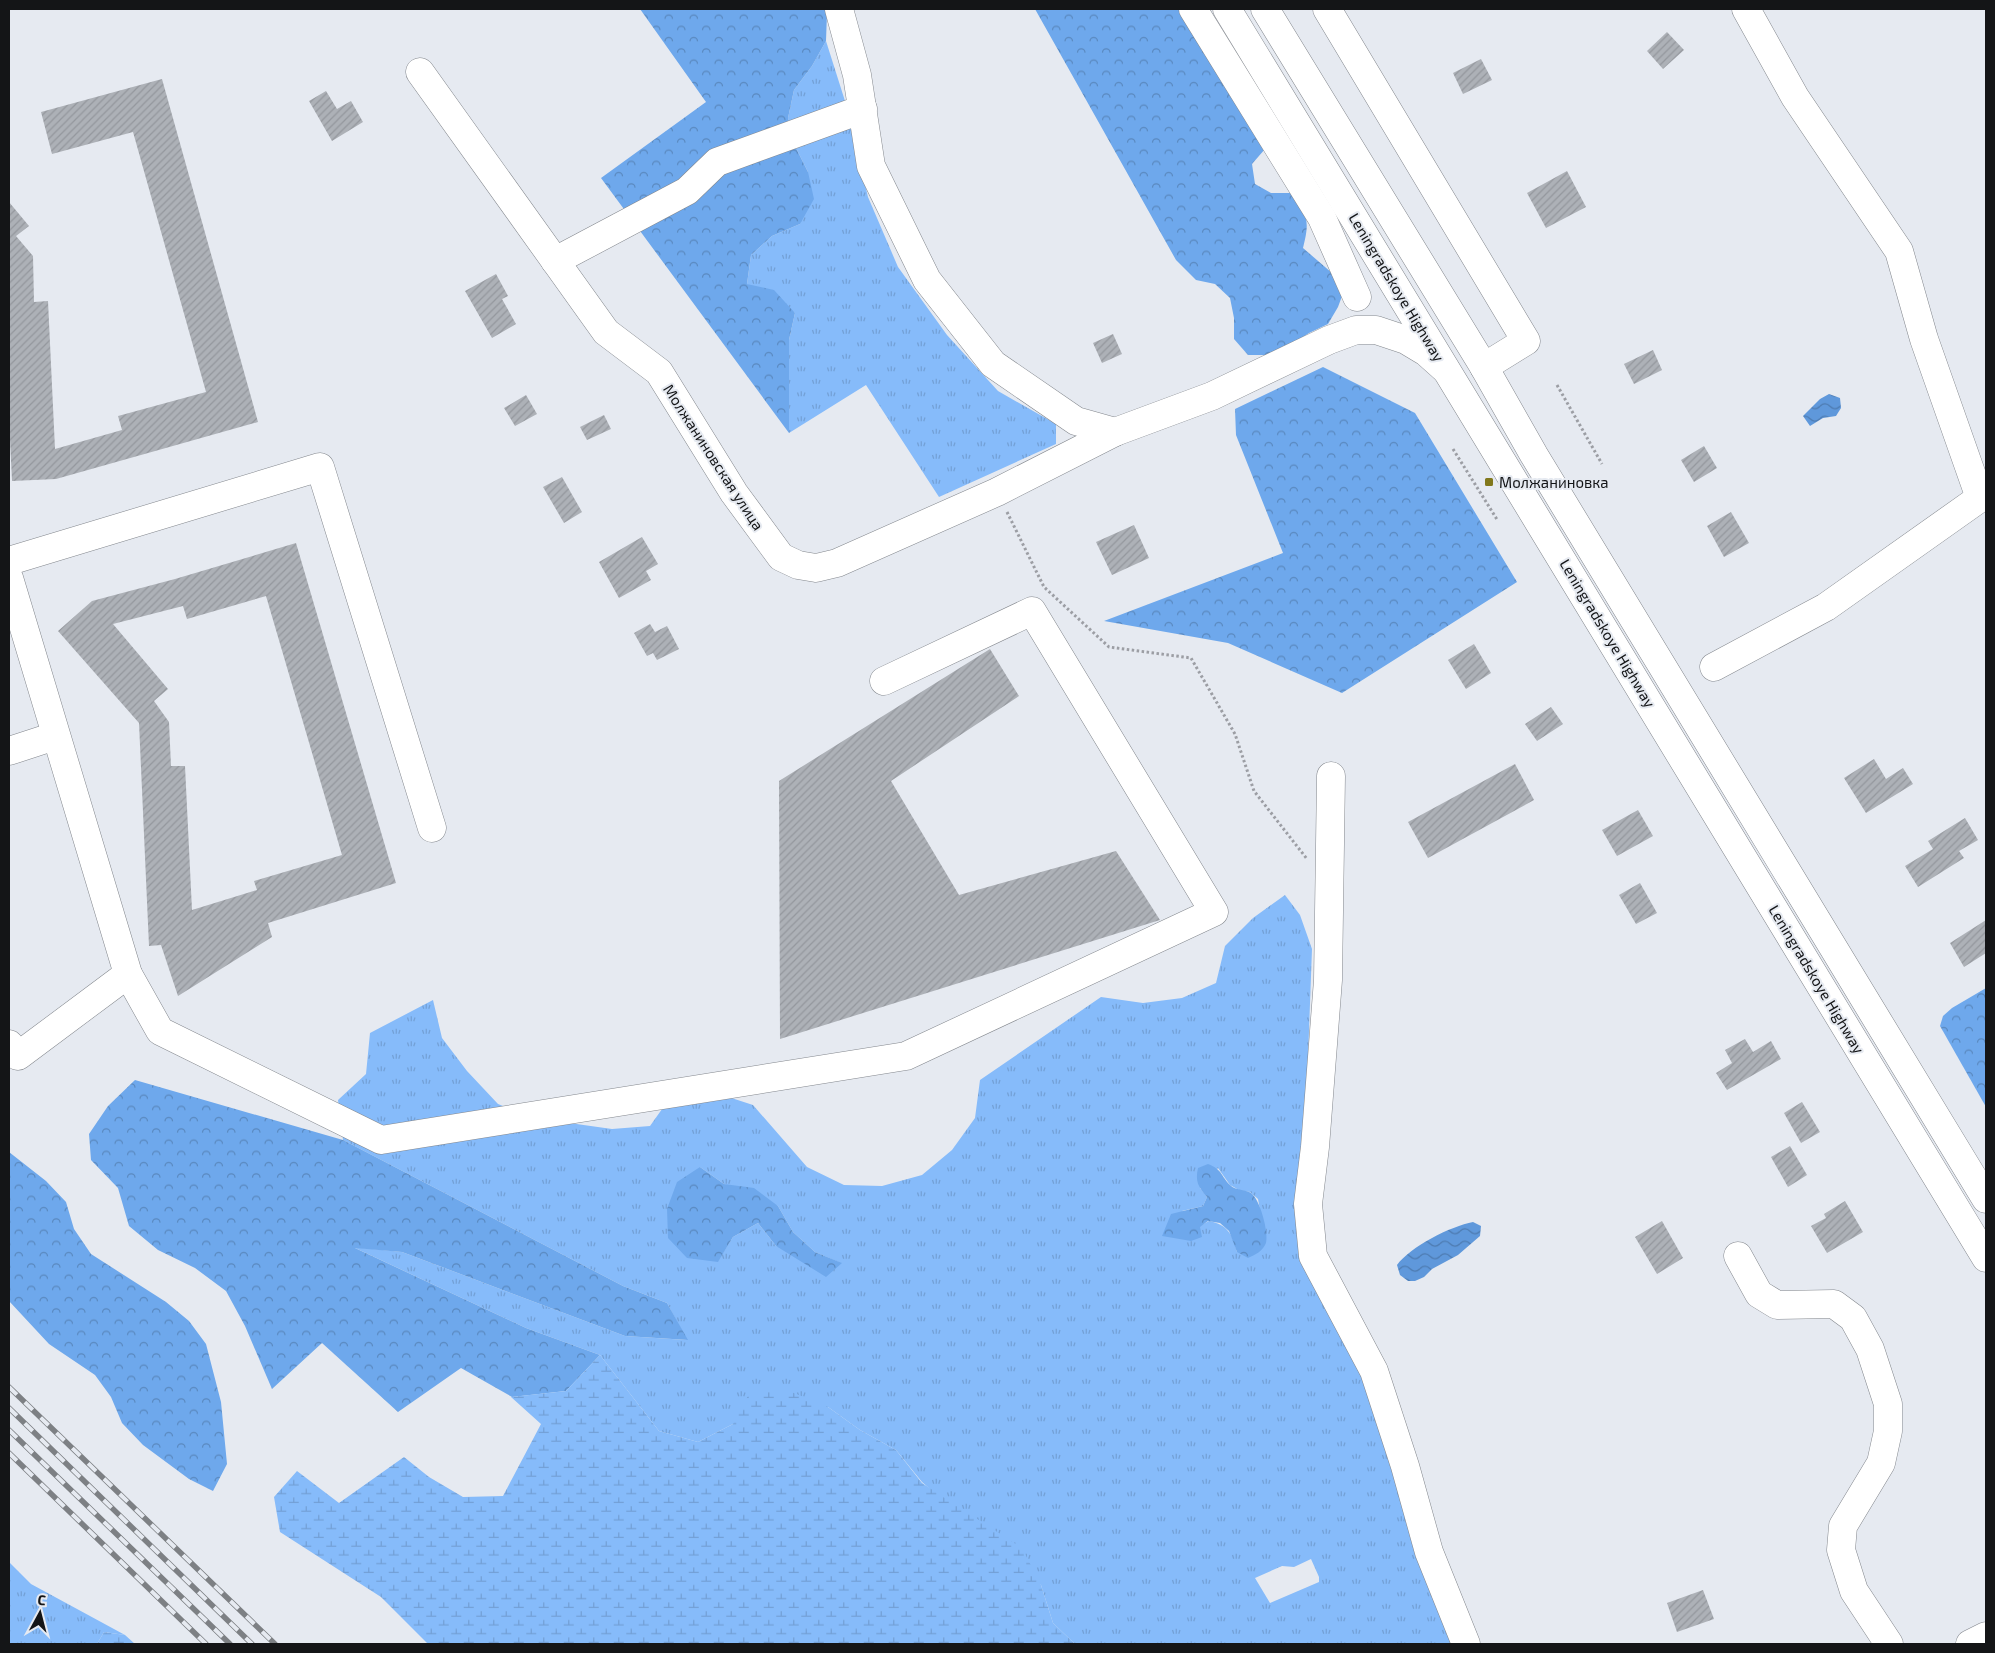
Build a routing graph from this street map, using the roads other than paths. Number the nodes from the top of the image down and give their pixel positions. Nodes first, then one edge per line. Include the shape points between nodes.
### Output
1 (839, 9) edge
2 (1193, 9) edge
3 (1227, 9) edge
4 (1265, 9) edge
5 (1328, 9) edge
6 (1746, 9) edge
7 (420, 72) dead end
8 (862, 110) junction
9 (1346, 205) junction
10 (555, 261) junction
11 (1357, 297) junction
12 (1328, 340) junction
13 (1484, 367) junction
14 (1448, 371) junction
15 (1115, 432) junction
16 (1983, 506) edge
17 (9, 561) edge
18 (9, 578) edge
19 (1714, 667) dead end
20 (884, 681) dead end
21 (55, 736) junction
22 (9, 751) edge
23 (1331, 776) dead end
24 (432, 828) dead end
25 (128, 974) junction
26 (9, 1044) edge
27 (1986, 1199) edge
28 (1738, 1256) dead end
29 (1986, 1258) edge
30 (1986, 1636) edge
31 (1466, 1644) edge
32 (1889, 1644) edge
33 (1970, 1644) edge

1 - 8 main road via 857,75
2 - 11 main road via 1322,218
3 - 9 main road, Leningradskoye Highway
4 - 13 main road, Leningradskoye Highway
5 - 13 main road via 1526,342
6 - 16 main road via 1795,97 1899,250 1924,340
7 - 10 main road, Молжаниновская улица
8 - 10 main road via 717,162 687,191
8 - 15 main road via 871,166 927,280 993,364 1076,421
9 - 11 main road, Молжаниновская улица via 1362,254 1363,272
9 - 14 main road, Leningradskoye Highway
10 - 15 main road, Молжаниновская улица via 606,332 659,372 734,493 781,557 798,565 816,568 837,563 996,492
11 - 12 main road, Молжаниновская улица via 1345,323
12 - 14 main road, Молжаниновская улица via 1356,330 1376,330 1406,340
12 - 15 main road, Молжаниновская улица via 1212,396
13 - 27 main road, Leningradskoye Highway via 1539,463
14 - 29 main road, Leningradskoye Highway
16 - 19 main road via 1826,607
17 - 24 main road via 320,467
18 - 21 main road
20 - 25 main road via 1032,611 1214,912 906,1056 381,1140 160,1031
21 - 22 main road
21 - 25 main road
23 - 31 main road via 1328,980 1308,1204 1313,1256 1374,1371 1405,1466 1428,1552
25 - 26 main road via 18,1056
28 - 32 main road via 1759,1294 1777,1305 1834,1304 1853,1318 1870,1349 1888,1404 1888,1430 1881,1463 1843,1526 1840,1550 1854,1592
30 - 33 main road

